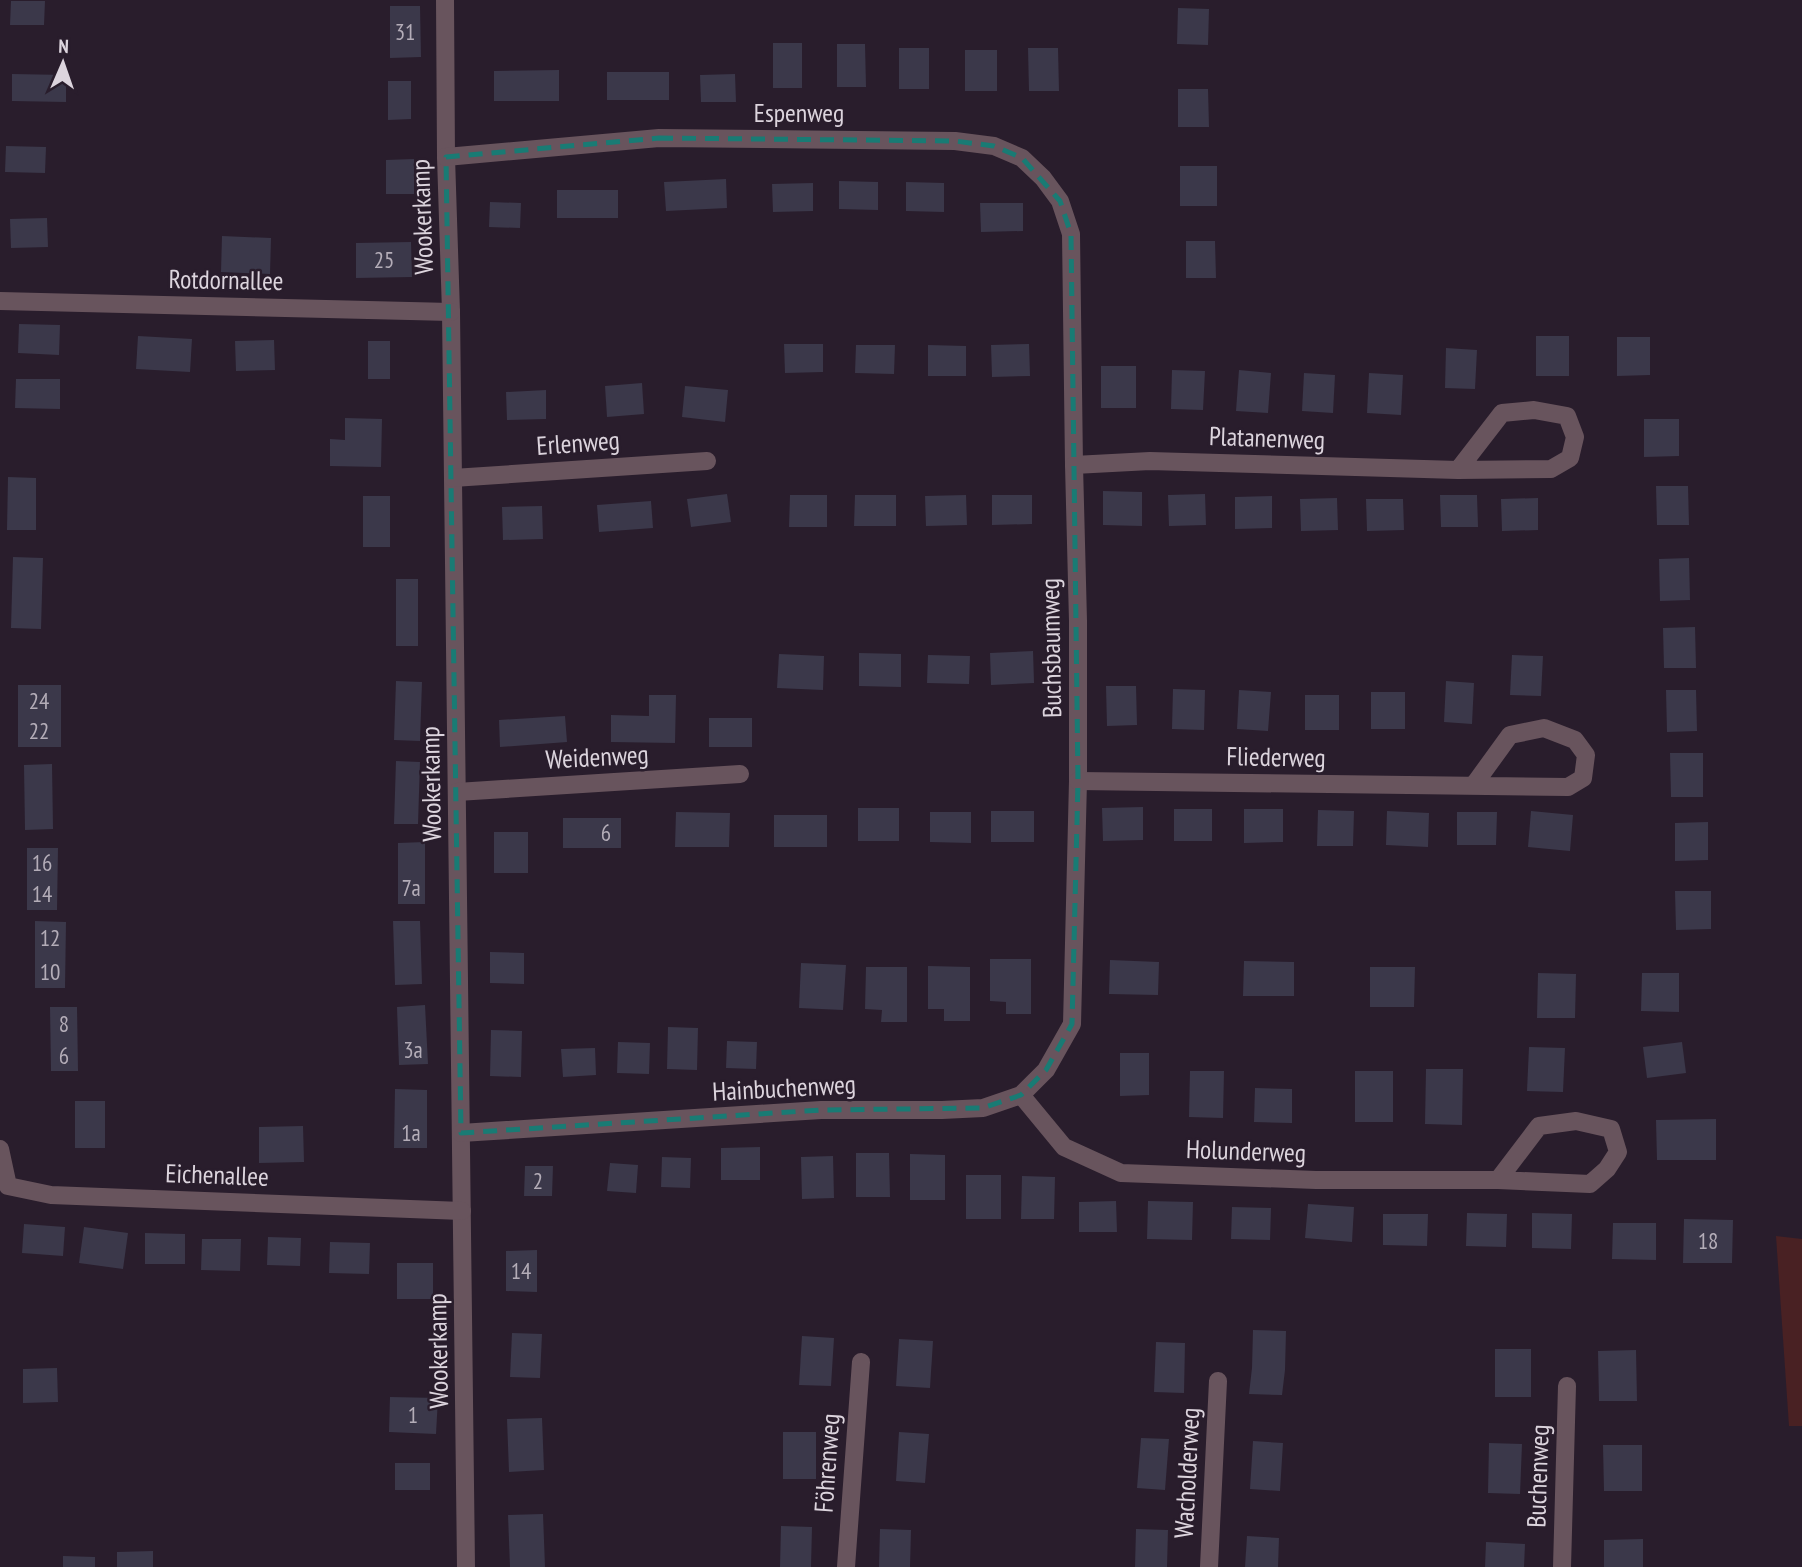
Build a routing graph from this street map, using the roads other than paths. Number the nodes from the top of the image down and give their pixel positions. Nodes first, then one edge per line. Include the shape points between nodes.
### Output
1 (445, 0) edge
2 (446, 157) junction
3 (1072, 270) joint
4 (0, 301) edge
5 (451, 312) junction
6 (707, 461) dead end
7 (1074, 465) junction
8 (1458, 470) junction
9 (453, 478) junction
10 (740, 774) dead end
11 (1078, 781) junction
12 (1473, 786) junction
13 (457, 792) junction
14 (1072, 1024) joint
15 (1021, 1095) junction
16 (461, 1133) junction
17 (0, 1149) edge
18 (1498, 1180) junction
19 (462, 1211) junction
20 (860, 1363) dead end
21 (1218, 1381) dead end
22 (1567, 1386) dead end
23 (466, 1567) edge
24 (846, 1567) edge
25 (1209, 1567) edge
26 (1562, 1567) edge

1 - 2 street, Wookerkamp
2 - 3 street, Espenweg via 659,138 955,141 994,146 1022,159 1060,201 1071,234
2 - 5 street, Wookerkamp
3 - 7 street, Buchsbaumweg
4 - 5 street, Rotdornallee
5 - 9 street, Wookerkamp
6 - 9 street, Erlenweg
7 - 8 street, Platanenweg via 1150,461
7 - 11 street, Buchsbaumweg
8 - 8 street, Platanenweg via 1551,469 1570,458 1576,437 1567,416 1534,410 1502,413
9 - 13 street, Wookerkamp
10 - 13 street, Weidenweg
11 - 12 street, Fliederweg
11 - 14 street, Buchsbaumweg
12 - 12 street, Fliederweg via 1568,787 1583,778 1586,755 1575,740 1544,729 1510,735
13 - 16 street, Wookerkamp
14 - 15 street, Hainbuchenweg via 1046,1070
15 - 16 street, Hainbuchenweg via 983,1108 821,1110
15 - 18 street, Holunderweg via 1065,1147 1121,1172 1316,1180
16 - 19 street, Wookerkamp
17 - 19 street, Eichenallee via 8,1185 51,1195
18 - 18 street, Holunderweg via 1590,1184 1618,1152 1611,1129 1576,1121 1539,1126
19 - 23 street, Wookerkamp
20 - 24 street, Föhrenweg
21 - 25 street, Wacholderweg
22 - 26 street, Buchenweg

